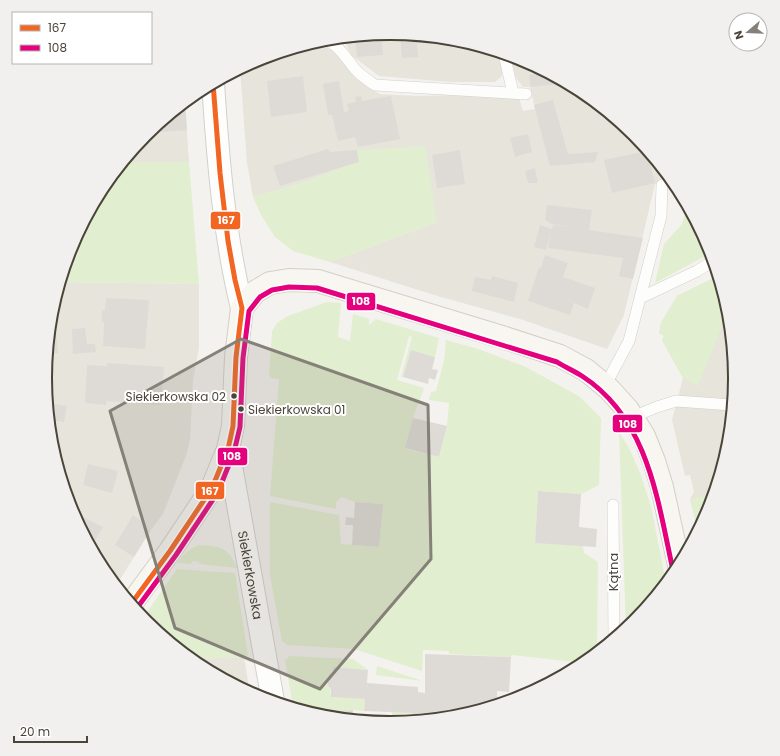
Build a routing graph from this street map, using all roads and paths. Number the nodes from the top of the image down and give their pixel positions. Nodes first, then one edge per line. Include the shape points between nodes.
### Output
1 (333, 45) edge
2 (506, 61) edge
3 (214, 90) edge
4 (513, 93) junction
5 (526, 94) dead end
6 (662, 185) dead end
7 (708, 264) edge
8 (640, 298) junction
9 (242, 308) junction
10 (605, 386) junction
11 (727, 405) edge
12 (632, 417) junction
13 (228, 449) junction
14 (613, 505) dead end
15 (677, 556) edge
16 (135, 599) edge
17 (614, 631) edge
18 (272, 694) edge

1 - 4 lane via 359,74 375,85
2 - 4 lane
3 - 9 street via 228,241
4 - 5 lane
6 - 8 lane via 661,216
7 - 8 lane
8 - 10 lane via 629,341
9 - 10 street via 255,292 270,283 289,280 318,281 560,356 586,370
9 - 13 street via 236,357 233,426
10 - 12 street
11 - 12 lane via 676,400
12 - 15 street via 644,436 654,461
13 - 16 street via 212,488
13 - 18 street, Siekierkowska
14 - 17 lane, Kątna

